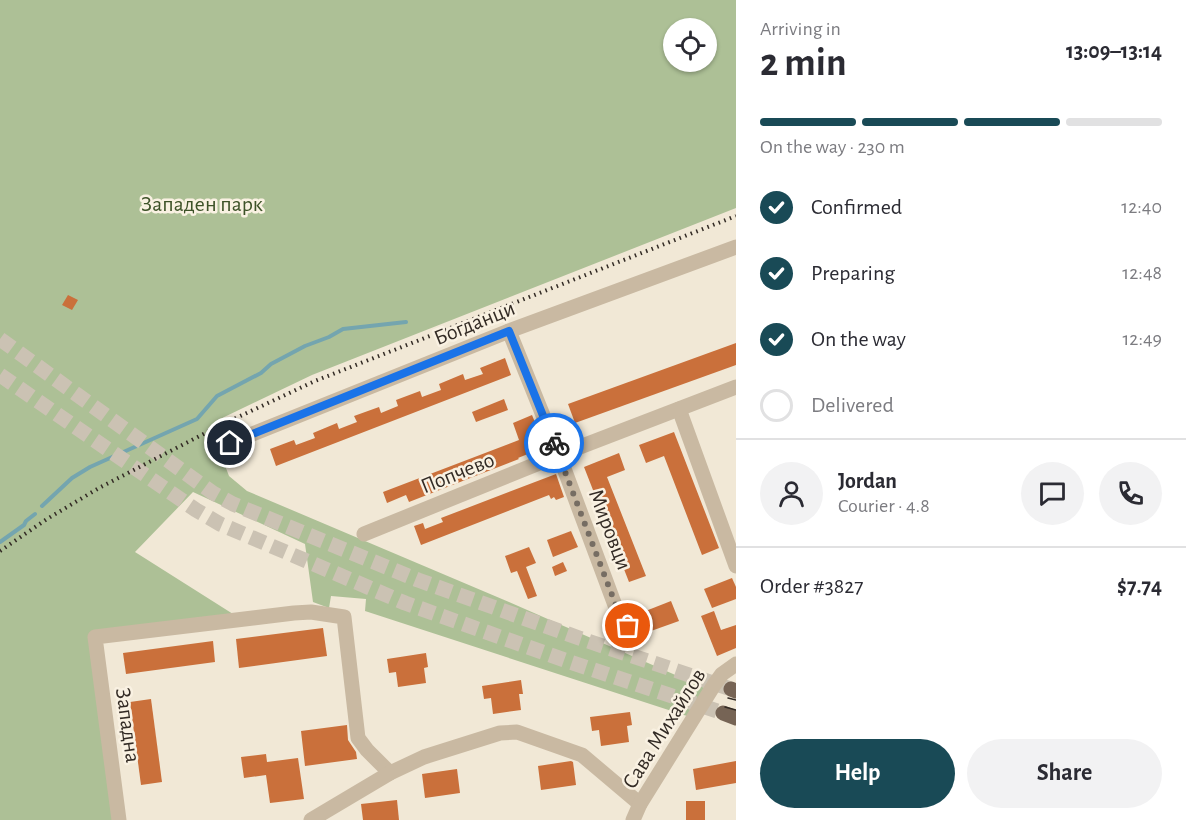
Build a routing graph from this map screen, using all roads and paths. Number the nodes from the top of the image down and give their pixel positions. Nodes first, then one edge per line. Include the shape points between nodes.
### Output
1 (736, 247) edge
2 (509, 331) junction
3 (736, 387) edge
4 (679, 409) junction
5 (230, 443) dead end
6 (559, 455) junction
7 (364, 534) dead end
8 (736, 566) edge
9 (641, 632) dead end
10 (736, 664) edge
11 (390, 773) junction
12 (640, 804) junction
13 (119, 820) edge
14 (311, 820) edge
15 (633, 820) edge

1 - 2 street, Богданци
2 - 5 street, Богданци
2 - 6 street, Мировци
3 - 4 street, Попчево
4 - 6 street, Попчево
4 - 8 street
6 - 7 street, Попчево
6 - 9 street, Мировци via 620,616 628,626
10 - 12 street, Сава Михайлов via 714,685
11 - 12 street via 424,757 500,733 517,732 582,755
11 - 13 street, Западна via 358,738 344,617 294,613 95,637
11 - 14 street
12 - 15 street, Сава Михайлов

